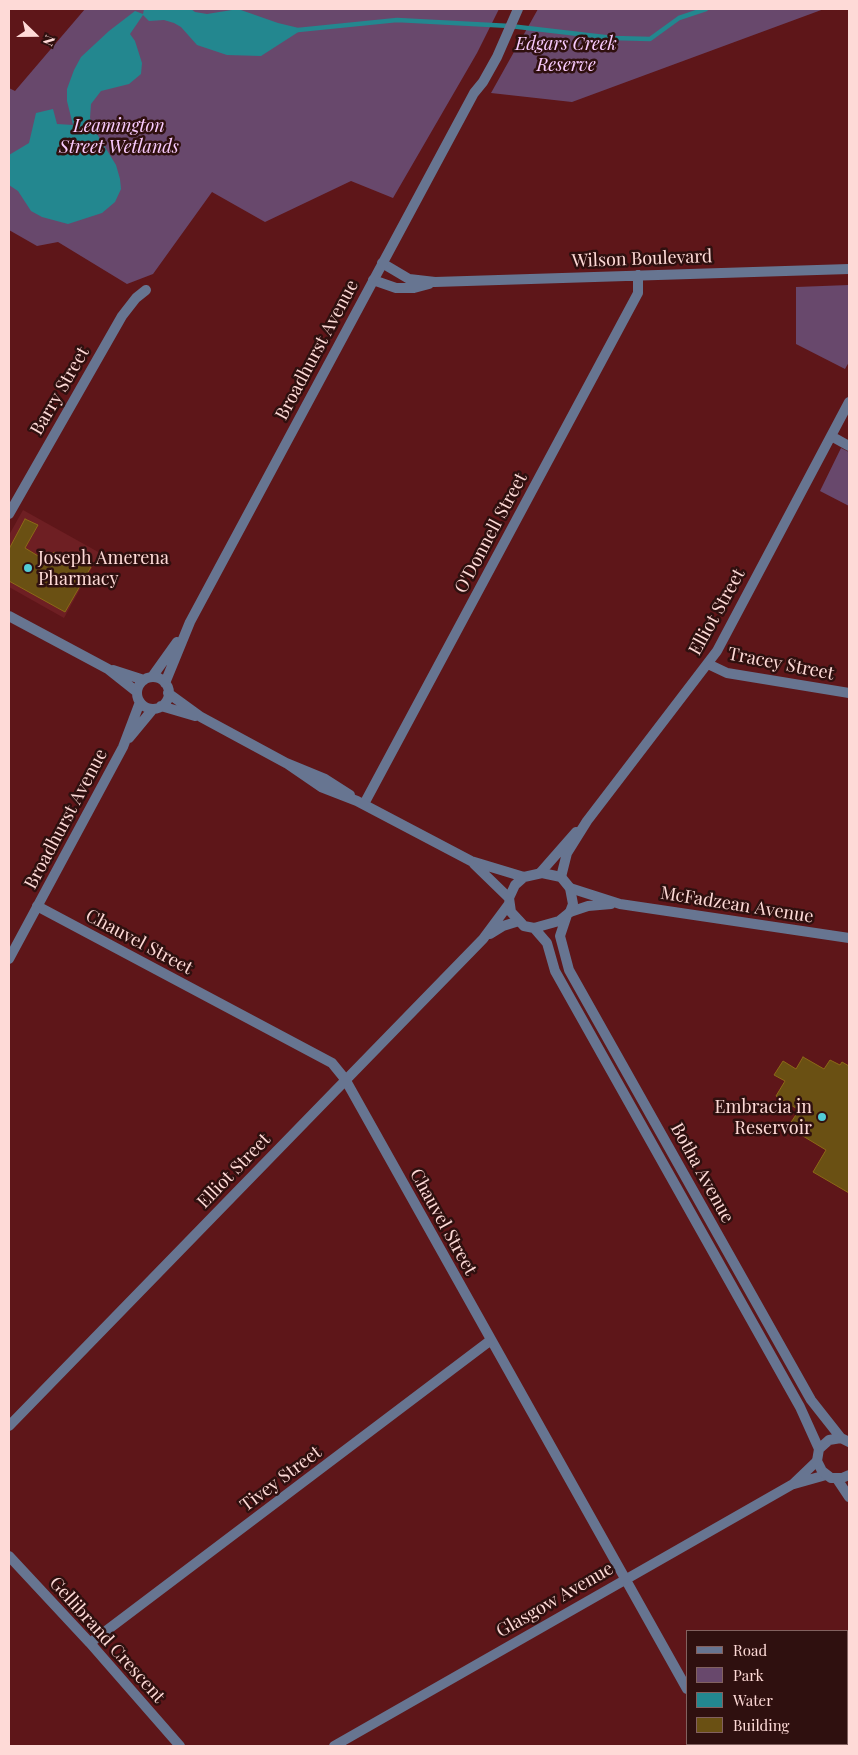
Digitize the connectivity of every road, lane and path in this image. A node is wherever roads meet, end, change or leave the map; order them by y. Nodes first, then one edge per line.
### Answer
1 (518, 9) edge
2 (382, 263) junction
3 (849, 269) edge
4 (638, 275) junction
5 (373, 280) junction
6 (435, 282) junction
7 (146, 290) dead end
8 (849, 402) edge
9 (831, 436) junction
10 (849, 446) edge
11 (9, 514) edge
12 (9, 616) edge
13 (190, 622) junction
14 (708, 664) junction
15 (108, 669) junction
16 (148, 678) junction
17 (167, 688) junction
18 (849, 693) edge
19 (138, 697) junction
20 (157, 707) junction
21 (201, 717) junction
22 (123, 747) junction
23 (360, 802) junction
24 (587, 821) junction
25 (471, 862) junction
26 (540, 873) junction
27 (524, 877) junction
28 (561, 877) junction
29 (570, 888) junction
30 (509, 901) junction
31 (620, 904) junction
32 (37, 906) junction
33 (568, 914) junction
34 (519, 921) junction
35 (534, 928) junction
36 (849, 938) edge
37 (483, 939) junction
38 (9, 959) edge
39 (615, 1052) junction
40 (604, 1057) junction
41 (345, 1079) junction
42 (755, 1301) junction
43 (744, 1307) junction
44 (491, 1340) junction
45 (9, 1426) edge
46 (845, 1440) edge
47 (819, 1449) junction
48 (817, 1461) junction
49 (826, 1475) junction
50 (849, 1475) edge
51 (837, 1479) junction
52 (793, 1484) junction
53 (849, 1497) edge
54 (9, 1556) edge
55 (626, 1578) junction
56 (90, 1643) junction
57 (686, 1687) edge
58 (180, 1746) edge
59 (334, 1746) edge

1 - 2 street, Broadhurst Avenue
2 - 5 street, Broadhurst Avenue
2 - 6 street, Wilson Boulevard
3 - 4 street, Wilson Boulevard
4 - 6 street, Wilson Boulevard
4 - 23 street, O'Donnell Street
5 - 6 street, Wilson Boulevard
5 - 13 street, Broadhurst Avenue
7 - 11 street, Barry Street
8 - 9 street, Elliot Street
9 - 10 street
9 - 14 street, Elliot Street
12 - 15 street
13 - 16 street, Broadhurst Avenue
13 - 17 street, Broadhurst Avenue
14 - 18 street, Tracey Street
14 - 24 street, Elliot Street
15 - 16 street
15 - 19 street
16 - 17 street
16 - 19 street, Broadhurst Avenue
17 - 20 street, Broadhurst Avenue
17 - 21 street
19 - 20 street
19 - 22 street, Broadhurst Avenue
20 - 21 street
20 - 22 street, Broadhurst Avenue
21 - 23 street
22 - 32 street, Broadhurst Avenue
23 - 25 street
24 - 26 street, Elliot Street
24 - 28 street, Elliot Street
25 - 27 street
25 - 30 street
26 - 27 street
26 - 28 street
27 - 30 street
28 - 29 street
29 - 31 street, McFadzean Avenue
29 - 33 street
30 - 34 street
30 - 37 street, Elliot Street
31 - 33 street, McFadzean Avenue
31 - 36 street, McFadzean Avenue
32 - 38 street, Broadhurst Avenue
32 - 41 street, Chauvel Street
33 - 35 street
33 - 39 street, Botha Avenue
34 - 35 street
34 - 37 street, Elliot Street
35 - 40 street, Botha Avenue
37 - 41 street, Elliot Street
39 - 40 street
39 - 42 street, Botha Avenue
40 - 43 street, Botha Avenue
41 - 44 street, Chauvel Street
41 - 45 street, Elliot Street
42 - 43 street
42 - 46 street, Botha Avenue
43 - 47 street, Botha Avenue
44 - 55 street, Chauvel Street
44 - 56 street, Tivey Street
46 - 47 street
47 - 48 street
48 - 49 street
48 - 52 street, Glasgow Avenue
49 - 51 street
49 - 52 street, Glasgow Avenue
50 - 51 street
51 - 53 street
52 - 55 street, Glasgow Avenue
54 - 56 street, Gellibrand Crescent
55 - 57 street, Chauvel Street
55 - 59 street, Glasgow Avenue
56 - 58 street, Gellibrand Crescent

